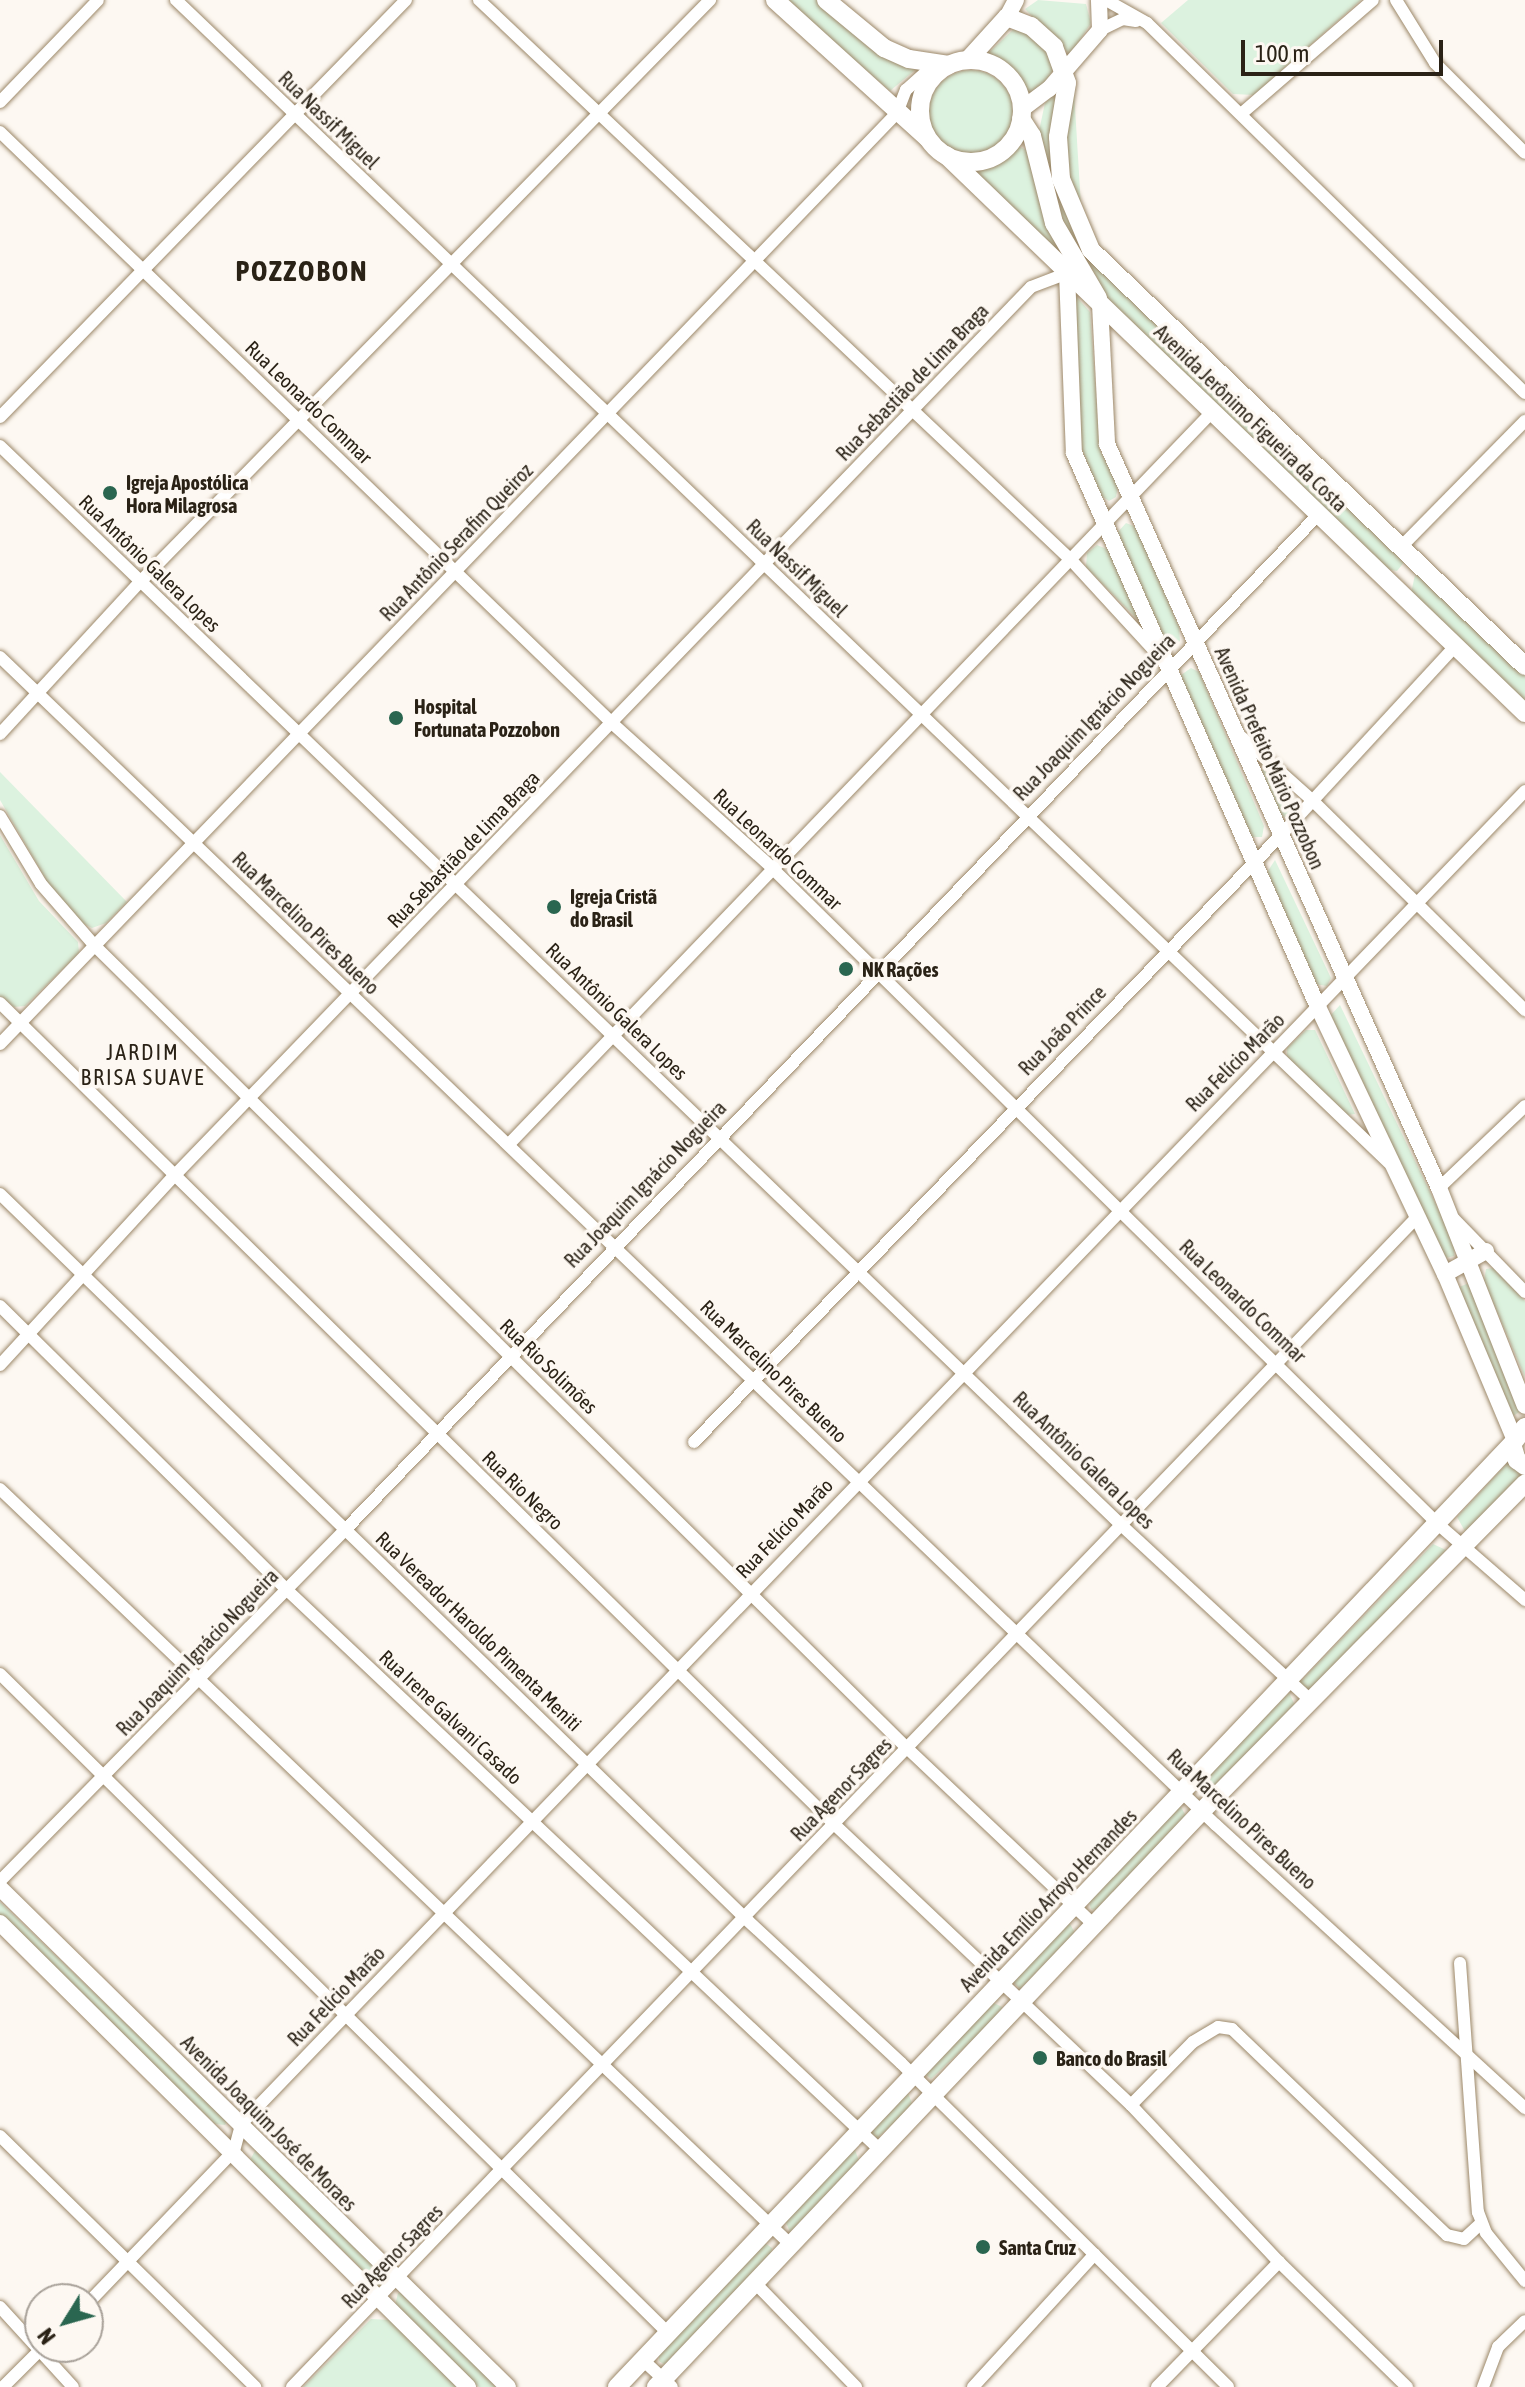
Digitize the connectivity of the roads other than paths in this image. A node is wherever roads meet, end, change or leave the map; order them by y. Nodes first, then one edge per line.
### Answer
1 (98, 0) edge
2 (176, 0) edge
3 (406, 0) edge
4 (479, 0) edge
5 (710, 0) edge
6 (775, 0) edge
7 (826, 0) edge
8 (1016, 0) edge
9 (1099, 0) edge
10 (1106, 0) edge
11 (1373, 0) edge
12 (1396, 0) edge
13 (1007, 17) junction
14 (1147, 23) junction
15 (1100, 30) junction
16 (968, 60) junction
17 (943, 69) junction
18 (1065, 70) junction
19 (0, 102) edge
20 (293, 112) junction
21 (897, 113) junction
22 (1021, 114) junction
23 (1241, 114) junction
24 (600, 115) junction
25 (0, 132) edge
26 (931, 142) junction
27 (1525, 153) edge
28 (946, 155) junction
29 (755, 259) junction
30 (451, 265) junction
31 (142, 271) junction
32 (1067, 273) junction
33 (1100, 304) junction
34 (1525, 393) edge
35 (911, 412) junction
36 (1212, 412) junction
37 (607, 413) junction
38 (0, 417) edge
39 (300, 420) junction
40 (1525, 421) edge
41 (0, 446) edge
42 (1130, 498) junction
43 (1319, 514) junction
44 (1105, 524) junction
45 (1401, 547) junction
46 (1418, 559) junction
47 (1071, 560) junction
48 (763, 563) junction
49 (455, 571) junction
50 (140, 582) junction
51 (1394, 585) junction
52 (1194, 641) junction
53 (1456, 645) junction
54 (0, 657) edge
55 (1525, 666) edge
56 (1169, 668) junction
57 (38, 693) junction
58 (1525, 713) edge
59 (921, 719) junction
60 (613, 724) junction
61 (1232, 730) junction
62 (0, 734) edge
63 (299, 735) junction
64 (1525, 791) edge
65 (1313, 801) junction
66 (0, 816) edge
67 (1026, 817) junction
68 (1280, 836) junction
69 (195, 843) junction
70 (1255, 862) junction
71 (771, 867) junction
72 (456, 885) junction
73 (1418, 904) junction
74 (94, 945) junction
75 (1167, 950) junction
76 (877, 971) junction
77 (1344, 983) junction
78 (350, 993) junction
79 (0, 1003) edge
80 (1318, 1007) junction
81 (1525, 1010) edge
82 (20, 1023) junction
83 (614, 1036) junction
84 (0, 1044) edge
85 (1271, 1050) junction
86 (249, 1100) junction
87 (1016, 1106) junction
88 (1525, 1106) edge
89 (718, 1135) junction
90 (510, 1143) junction
91 (1391, 1165) junction
92 (175, 1175) junction
93 (1439, 1188) junction
94 (0, 1194) edge
95 (1121, 1209) junction
96 (1449, 1214) junction
97 (1417, 1217) junction
98 (614, 1244) junction
99 (1486, 1251) junction
100 (1468, 1262) junction
101 (859, 1272) junction
102 (1445, 1274) junction
103 (82, 1275) junction
104 (1525, 1292) edge
105 (0, 1306) edge
106 (29, 1335) junction
107 (509, 1355) junction
108 (1277, 1362) junction
109 (0, 1365) edge
110 (965, 1373) junction
111 (754, 1379) junction
112 (1525, 1406) edge
113 (435, 1432) junction
114 (1517, 1437) edge
115 (694, 1442) dead end
116 (1525, 1466) edge
117 (857, 1482) junction
118 (1525, 1483) edge
119 (0, 1489) edge
120 (1119, 1523) junction
121 (1440, 1526) junction
122 (344, 1531) junction
123 (1464, 1547) junction
124 (286, 1589) junction
125 (751, 1591) junction
126 (1525, 1600) edge
127 (1018, 1633) junction
128 (679, 1669) junction
129 (0, 1674) edge
130 (199, 1678) junction
131 (1289, 1680) junction
132 (1312, 1702) junction
133 (908, 1749) junction
134 (587, 1763) junction
135 (102, 1778) junction
136 (1182, 1791) junction
137 (1202, 1811) junction
138 (531, 1820) junction
139 (834, 1824) junction
140 (0, 1881) edge
141 (0, 1888) edge
142 (1074, 1906) junction
143 (445, 1912) junction
144 (745, 1918) junction
145 (0, 1923) edge
146 (1094, 1925) junction
147 (1460, 1963) dead end
148 (691, 1975) junction
149 (997, 1983) junction
150 (1021, 2002) junction
151 (346, 2015) junction
152 (1465, 2049) junction
153 (601, 2067) junction
154 (912, 2075) junction
155 (933, 2094) junction
156 (1131, 2105) junction
157 (1525, 2108) edge
158 (241, 2124) junction
159 (858, 2130) junction
160 (0, 2136) edge
161 (880, 2150) junction
162 (234, 2151) junction
163 (501, 2168) junction
164 (1481, 2223) junction
165 (770, 2224) junction
166 (789, 2243) junction
167 (1095, 2254) junction
168 (130, 2262) junction
169 (1279, 2262) junction
170 (399, 2279) junction
171 (1525, 2281) edge
172 (755, 2283) junction
173 (104, 2287) edge
174 (380, 2299) junction
175 (0, 2307) edge
176 (1525, 2321) edge
177 (24, 2330) edge
178 (669, 2334) junction
179 (1191, 2351) junction
180 (644, 2361) junction
181 (27, 2363) edge
182 (54, 2363) edge
183 (664, 2384) edge
184 (3, 2387) edge
185 (73, 2387) edge
186 (255, 2387) edge
187 (292, 2387) edge
188 (468, 2387) edge
189 (508, 2387) edge
190 (617, 2387) edge
191 (856, 2387) edge
192 (973, 2387) edge
193 (1157, 2387) edge
194 (1228, 2387) edge
195 (1407, 2387) edge
196 (1483, 2387) edge

1 - 19 street
2 - 20 street, Rua Nassif Miguel
3 - 20 street
4 - 24 street
5 - 24 street
6 - 21 main road
7 - 17 main road
8 - 13 street
9 - 15 street
10 - 14 street
11 - 23 street
12 - 27 street
13 - 16 main road
13 - 18 main road
14 - 15 street
14 - 23 street
15 - 18 street
16 - 17 main road
16 - 22 main road
17 - 21 street, Rua Antônio Serafim Queiroz
17 - 26 main road
18 - 22 street
18 - 45 main road, Avenida Jerônimo Figueira da Costa
20 - 30 street, Rua Nassif Miguel
20 - 31 street
21 - 26 main road
21 - 29 street, Rua Antônio Serafim Queiroz
22 - 28 main road
22 - 33 main road, Avenida Prefeito Mário Pozzobon
23 - 34 street
24 - 29 street
24 - 30 street
25 - 31 street, Rua Leonardo Commar
26 - 28 main road
28 - 32 main road, Avenida Jerônimo Figueira da Costa
29 - 35 street
29 - 37 street, Rua Antônio Serafim Queiroz
30 - 37 street, Rua Nassif Miguel
30 - 39 street
31 - 38 street
31 - 39 street, Rua Leonardo Commar
32 - 33 main road, Avenida Jerônimo Figueira da Costa
32 - 35 street, Rua Sebastião de Lima Braga
32 - 44 street
33 - 36 main road, Avenida Jerônimo Figueira da Costa
33 - 42 street, Avenida Prefeito Mário Pozzobon
35 - 47 street
35 - 48 street, Rua Sebastião de Lima Braga
36 - 42 street
36 - 43 main road, Avenida Jerônimo Figueira da Costa
37 - 48 street, Rua Nassif Miguel
37 - 49 street, Rua Antônio Serafim Queiroz
39 - 49 street, Rua Leonardo Commar
39 - 50 street
40 - 45 street
41 - 50 street, Rua Antônio Galera Lopes
42 - 44 street
42 - 52 street, Avenida Prefeito Mário Pozzobon
43 - 51 main road, Avenida Jerônimo Figueira da Costa
43 - 52 street, Rua Joaquim Ignácio Nogueira
44 - 47 street
44 - 56 street
45 - 46 main road, Avenida Jerônimo Figueira da Costa
46 - 51 main road
46 - 55 main road, Avenida Jerônimo Figueira da Costa
47 - 56 street
47 - 59 street
48 - 59 street, Rua Nassif Miguel
48 - 60 street, Rua Sebastião de Lima Braga
49 - 60 street, Rua Leonardo Commar
49 - 63 street, Rua Antônio Serafim Queiroz
50 - 57 street
50 - 63 street, Rua Antônio Galera Lopes
51 - 53 main road, Avenida Jerônimo Figueira da Costa
52 - 56 street, Rua Joaquim Ignácio Nogueira
52 - 61 street, Avenida Prefeito Mário Pozzobon
53 - 58 main road, Avenida Jerônimo Figueira da Costa
53 - 65 street, Rua João Prince
54 - 57 street, Rua Marcelino Pires Bueno
56 - 67 street, Rua Joaquim Ignácio Nogueira
56 - 70 street
57 - 62 street
57 - 69 street, Rua Marcelino Pires Bueno
59 - 67 street, Rua Nassif Miguel
59 - 71 street
60 - 71 street, Rua Leonardo Commar
60 - 72 street, Rua Sebastião de Lima Braga
61 - 65 street
61 - 68 street, Avenida Prefeito Mário Pozzobon
63 - 69 street, Rua Antônio Serafim Queiroz
63 - 72 street, Rua Antônio Galera Lopes
64 - 73 street, Rua Felício Marão
65 - 68 street, Rua João Prince
65 - 73 street
66 - 74 street, Rua Rio Solimões
67 - 75 street, Rua Nassif Miguel
67 - 76 street, Rua Joaquim Ignácio Nogueira
68 - 70 street, Rua João Prince
68 - 77 street, Avenida Prefeito Mário Pozzobon
69 - 74 street, Rua Antônio Serafim Queiroz
69 - 78 street, Rua Marcelino Pires Bueno
70 - 75 street, Rua João Prince
70 - 80 street
71 - 76 street, Rua Leonardo Commar
71 - 83 street
72 - 78 street, Rua Sebastião de Lima Braga
72 - 83 street, Rua Antônio Galera Lopes
73 - 77 street, Rua Felício Marão
73 - 81 street
74 - 82 street, Rua Antônio Serafim Queiroz
74 - 86 street, Rua Rio Solimões
75 - 85 street, Rua Nassif Miguel
75 - 87 street, Rua João Prince
76 - 87 street, Rua Leonardo Commar
76 - 89 street, Rua Joaquim Ignácio Nogueira
77 - 80 street, Rua Felício Marão
77 - 93 street, Avenida Prefeito Mário Pozzobon
78 - 86 street, Rua Sebastião de Lima Braga
78 - 90 street, Rua Marcelino Pires Bueno
79 - 82 street, Rua Rio Negro
80 - 85 street, Rua Felício Marão
80 - 91 street
82 - 84 street, Rua Antônio Serafim Queiroz
82 - 92 street, Rua Rio Negro
83 - 89 street, Rua Antônio Galera Lopes
83 - 90 street
85 - 91 street, Rua Nassif Miguel
85 - 95 street, Rua Felício Marão
86 - 92 street, Rua Sebastião de Lima Braga
86 - 107 street, Rua Rio Solimões
87 - 95 street, Rua Leonardo Commar
87 - 101 street, Rua João Prince
88 - 93 street
89 - 98 street, Rua Joaquim Ignácio Nogueira
89 - 101 street, Rua Antônio Galera Lopes
90 - 98 street, Rua Marcelino Pires Bueno
91 - 97 street
92 - 103 street, Rua Sebastião de Lima Braga
92 - 113 street, Rua Rio Negro
93 - 96 street, Avenida Prefeito Mário Pozzobon
94 - 103 street, Rua Vereador Haroldo Pimenta Meniti
95 - 108 street, Rua Leonardo Commar
95 - 110 street, Rua Felício Marão
96 - 99 street
96 - 100 street, Avenida Prefeito Mário Pozzobon
97 - 102 street
97 - 108 street, Rua Agenor Sagres
98 - 107 street, Rua Joaquim Ignácio Nogueira
98 - 111 street, Rua Marcelino Pires Bueno
99 - 100 street
99 - 104 street
100 - 102 street
100 - 112 street, Avenida Prefeito Mário Pozzobon
101 - 110 street, Rua Antônio Galera Lopes
101 - 111 street, Rua João Prince
102 - 114 street
103 - 106 street, Rua Sebastião de Lima Braga
103 - 122 street, Rua Vereador Haroldo Pimenta Meniti
105 - 106 street, Rua Irene Galvani Casado
106 - 109 street, Rua Sebastião de Lima Braga
106 - 124 street, Rua Irene Galvani Casado
107 - 113 street, Rua Joaquim Ignácio Nogueira
107 - 125 street, Rua Rio Solimões
108 - 120 street, Rua Agenor Sagres
108 - 121 street, Rua Leonardo Commar
110 - 117 street, Rua Felício Marão
110 - 120 street, Rua Antônio Galera Lopes
111 - 115 street, Rua João Prince
111 - 117 street, Rua Marcelino Pires Bueno
113 - 122 street, Rua Joaquim Ignácio Nogueira
113 - 128 street, Rua Rio Negro
114 - 116 main road
114 - 121 main road, Avenida Emílio Arroyo Hernandes
117 - 125 street, Rua Felício Marão
117 - 127 street, Rua Marcelino Pires Bueno
118 - 123 main road
119 - 130 street
120 - 127 street, Rua Agenor Sagres
120 - 131 street, Rua Antônio Galera Lopes
121 - 123 street, Rua Leonardo Commar
121 - 131 main road, Avenida Emílio Arroyo Hernandes
122 - 124 street, Rua Joaquim Ignácio Nogueira
122 - 134 street, Rua Vereador Haroldo Pimenta Meniti
123 - 126 street, Rua Leonardo Commar
123 - 132 main road
124 - 130 street, Rua Joaquim Ignácio Nogueira
124 - 138 street, Rua Irene Galvani Casado
125 - 128 street, Rua Felício Marão
125 - 133 street, Rua Rio Solimões
127 - 133 street, Rua Agenor Sagres
127 - 136 street, Rua Marcelino Pires Bueno
128 - 134 street, Rua Felício Marão
128 - 139 street, Rua Rio Negro
129 - 135 street
130 - 135 street, Rua Joaquim Ignácio Nogueira
130 - 143 street
131 - 132 street, Rua Antônio Galera Lopes
131 - 136 main road, Avenida Emílio Arroyo Hernandes
132 - 137 main road
133 - 139 street, Rua Agenor Sagres
133 - 142 street, Rua Rio Solimões
134 - 138 street, Rua Felício Marão
134 - 144 street, Rua Vereador Haroldo Pimenta Meniti
135 - 140 street, Rua Joaquim Ignácio Nogueira
135 - 151 street
136 - 137 street, Rua Marcelino Pires Bueno
136 - 142 main road, Avenida Emílio Arroyo Hernandes
137 - 146 main road
137 - 152 street, Rua Marcelino Pires Bueno
138 - 143 street, Rua Felício Marão
138 - 148 street, Rua Irene Galvani Casado
139 - 144 street, Rua Agenor Sagres
139 - 149 street, Rua Rio Negro
141 - 158 street, Avenida Joaquim José de Moraes
142 - 146 street, Rua Rio Solimões
142 - 149 main road, Avenida Emílio Arroyo Hernandes
143 - 151 street, Rua Felício Marão
143 - 153 street
144 - 148 street, Rua Agenor Sagres
144 - 154 street, Rua Vereador Haroldo Pimenta Meniti
145 - 162 street
146 - 150 main road
147 - 152 street
148 - 153 street, Rua Agenor Sagres
148 - 159 street, Rua Irene Galvani Casado
149 - 150 street, Rua Rio Negro
149 - 154 main road, Avenida Emílio Arroyo Hernandes
150 - 155 main road
150 - 156 street, Rua Rio Negro
151 - 158 street, Rua Felício Marão
151 - 163 street
152 - 157 street, Rua Marcelino Pires Bueno
152 - 164 street
153 - 163 street, Rua Agenor Sagres
153 - 165 street
154 - 155 street, Rua Vereador Haroldo Pimenta Meniti
154 - 159 main road, Avenida Emílio Arroyo Hernandes
155 - 161 main road
155 - 167 street, Rua Vereador Haroldo Pimenta Meniti
156 - 164 street
156 - 169 street, Rua Rio Negro
158 - 162 street, Rua Felício Marão
158 - 170 street, Avenida Joaquim José de Moraes
159 - 161 street, Rua Irene Galvani Casado
159 - 165 main road, Avenida Emílio Arroyo Hernandes
160 - 168 street
161 - 166 main road
162 - 168 street, Rua Felício Marão
162 - 174 street
163 - 170 street, Rua Agenor Sagres
163 - 178 street
164 - 171 street
165 - 166 street
165 - 178 main road, Avenida Emílio Arroyo Hernandes
166 - 172 main road
167 - 179 street, Rua Vereador Haroldo Pimenta Meniti
167 - 192 street
168 - 173 street, Rua Felício Marão
168 - 186 street
169 - 179 street
169 - 195 street, Rua Rio Negro
170 - 174 street, Rua Agenor Sagres
170 - 189 street, Avenida Joaquim José de Moraes
172 - 183 main road
172 - 191 street
174 - 187 street, Rua Agenor Sagres
174 - 188 street
175 - 177 street
176 - 196 street
178 - 180 main road, Avenida Emílio Arroyo Hernandes
179 - 193 street
179 - 194 street, Rua Vereador Haroldo Pimenta Meniti
180 - 183 street
180 - 190 main road, Avenida Emílio Arroyo Hernandes
181 - 184 street
182 - 185 street

